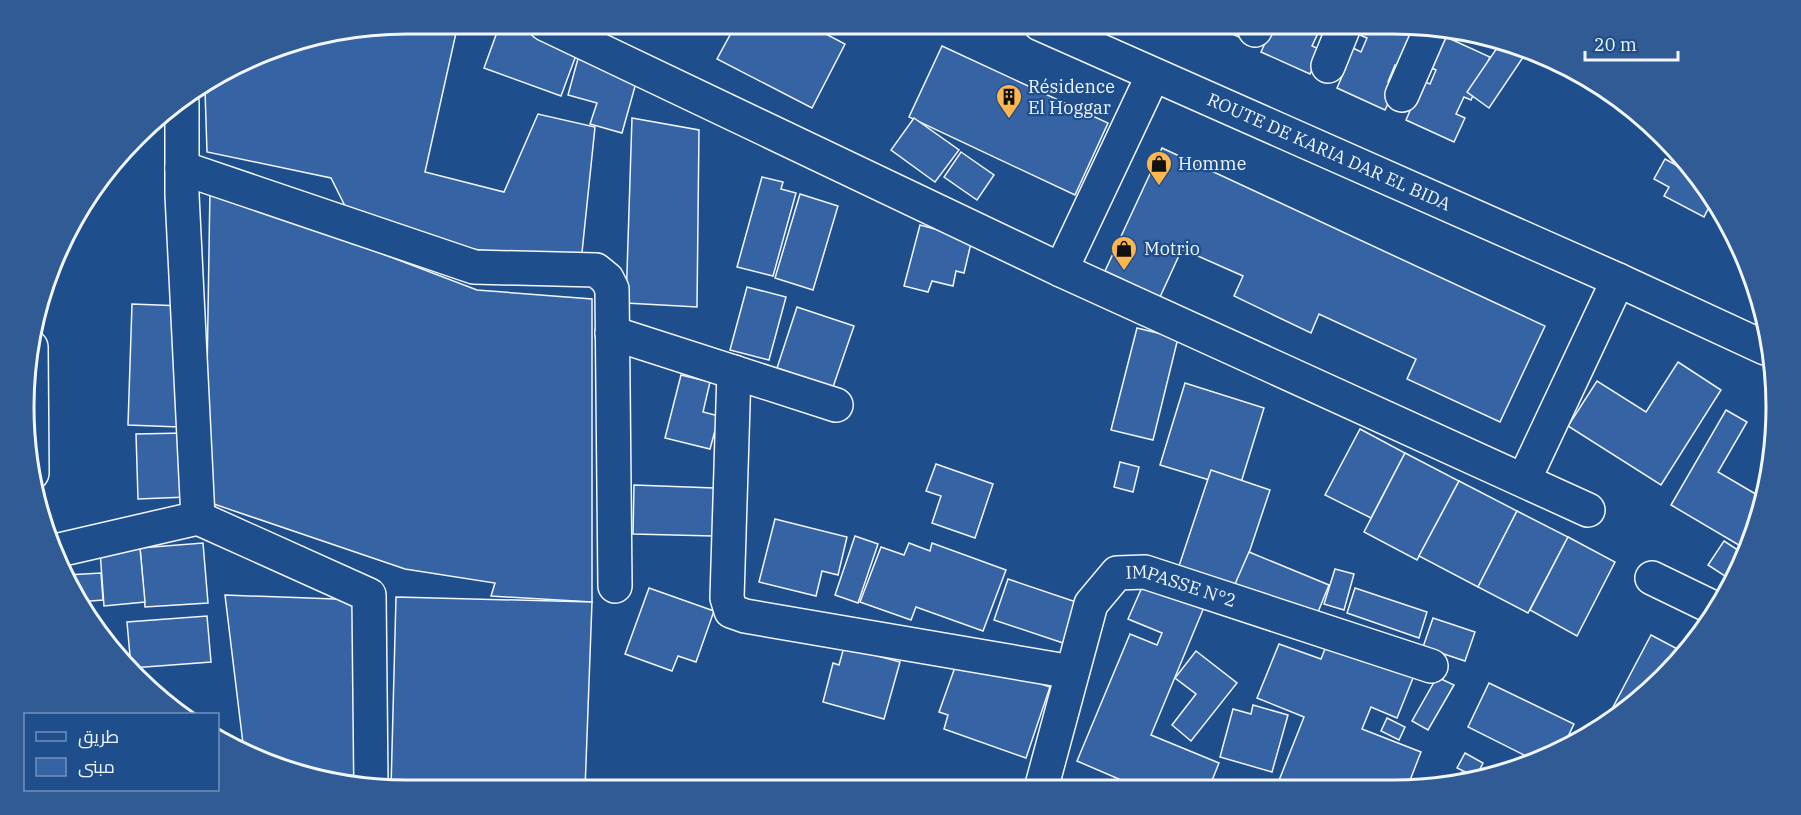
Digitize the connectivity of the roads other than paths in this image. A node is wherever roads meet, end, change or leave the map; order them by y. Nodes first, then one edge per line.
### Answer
1 (565, 34) edge
2 (1071, 34) edge
3 (1341, 34) edge
4 (1428, 36) edge
5 (1328, 66) dead end
6 (1153, 75) junction
7 (1402, 95) dead end
8 (182, 110) edge
9 (182, 168) junction
10 (1061, 270) junction
11 (1618, 280) junction
12 (612, 333) junction
13 (1761, 346) edge
14 (734, 372) junction
15 (836, 405) dead end
16 (1524, 480) junction
17 (1588, 510) dead end
18 (198, 518) junction
19 (63, 549) edge
20 (1652, 578) dead end
21 (615, 586) dead end
22 (1710, 606) edge
23 (1431, 666) dead end
24 (1072, 672) junction
25 (371, 778) edge
26 (1043, 780) edge

1 - 10 street
2 - 6 street, ROUTE DE KARIA DAR EL BIDA
3 - 5 street
4 - 7 street
6 - 10 street
6 - 11 street, ROUTE DE KARIA DAR EL BIDA
8 - 9 street
9 - 12 street
9 - 18 street
10 - 16 street
11 - 13 street, ROUTE DE KARIA DAR EL BIDA
11 - 16 street
12 - 14 street
12 - 21 street
14 - 15 street
14 - 24 street
16 - 17 street
18 - 19 street
18 - 25 street
20 - 22 street
23 - 24 street, IMPASSE N°2
24 - 26 street, IMPASSE N°2

